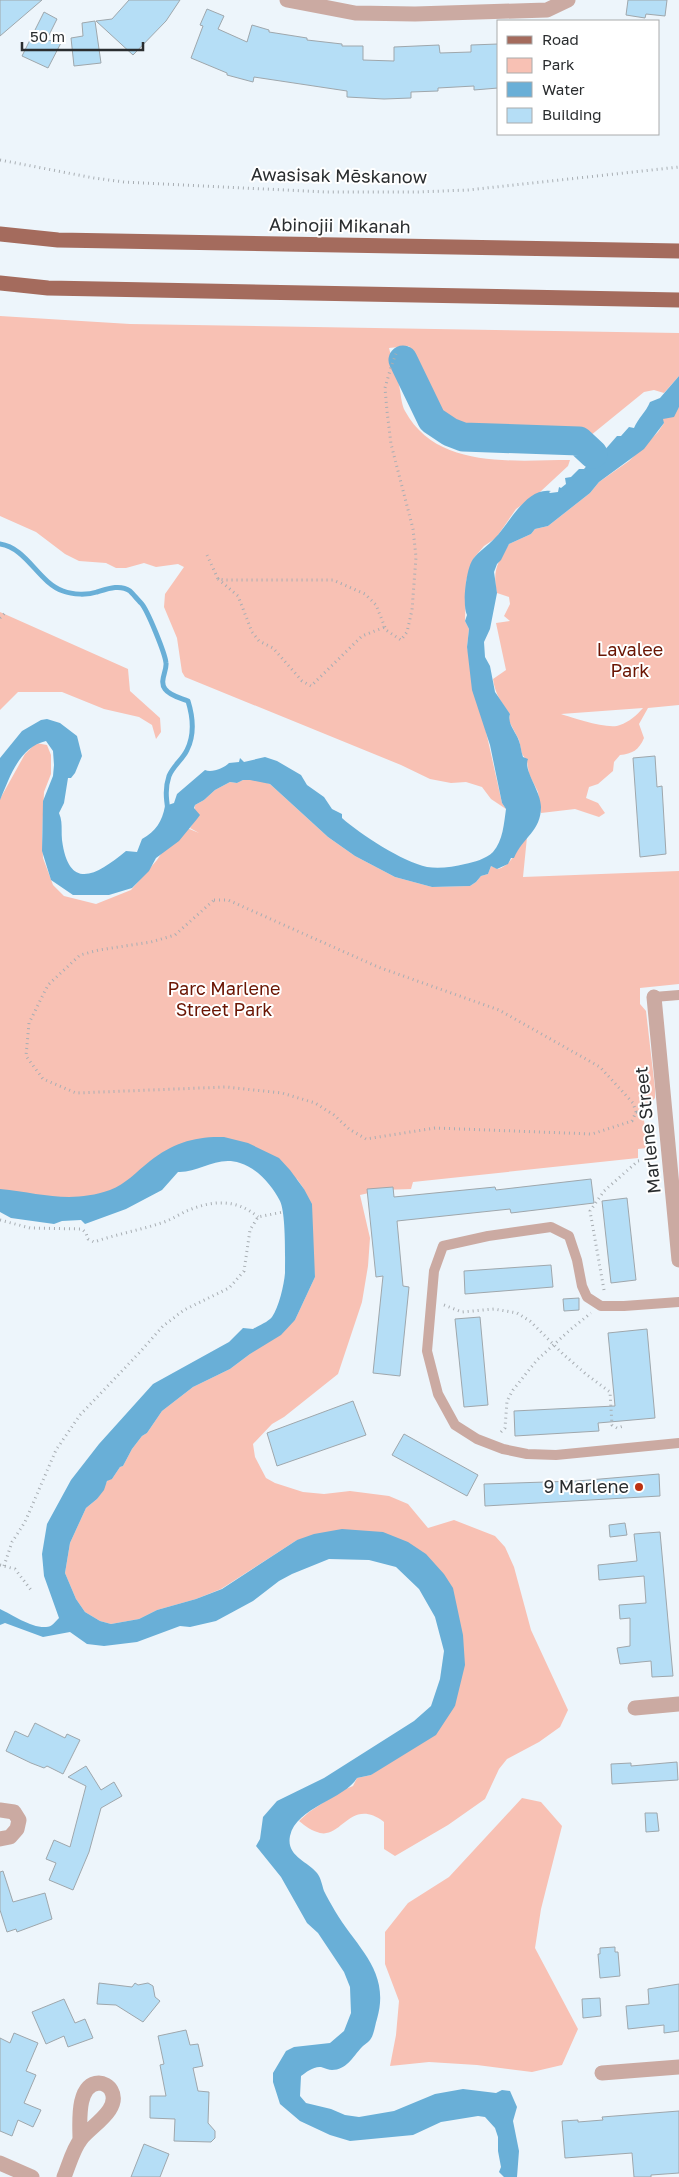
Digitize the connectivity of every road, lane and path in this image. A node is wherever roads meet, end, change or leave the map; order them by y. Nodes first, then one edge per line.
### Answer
1 (287, 0) edge
2 (568, 0) edge
3 (0, 160) edge
4 (679, 167) edge
5 (0, 234) edge
6 (679, 251) edge
7 (0, 283) edge
8 (679, 300) edge
9 (397, 351) dead end
10 (207, 555) dead end
11 (218, 579) junction
12 (6, 612) dead end
13 (0, 618) edge
14 (385, 626) junction
15 (679, 995) edge
16 (654, 997) joint
17 (633, 1104) joint
18 (672, 1113) edge
19 (668, 1146) junction
20 (283, 1212) dead end
21 (258, 1217) junction
22 (0, 1220) edge
23 (679, 1260) edge
24 (604, 1290) dead end
25 (431, 1301) junction
26 (679, 1302) edge
27 (597, 1303) junction
28 (554, 1344) junction
29 (624, 1426) dead end
30 (500, 1432) dead end
31 (679, 1443) edge
32 (2, 1565) edge
33 (31, 1590) dead end
34 (679, 1704) edge
35 (634, 1708) dead end
36 (0, 1810) edge
37 (0, 1839) edge
38 (679, 2067) edge
39 (602, 2073) dead end
40 (80, 2139) dead end
41 (0, 2163) edge
42 (32, 2177) edge
43 (64, 2177) edge

1 - 2 street
3 - 4 path, Awasisak Mēskanow
5 - 6 main road, Abinojii Mikanah
7 - 8 main road
9 - 14 path
10 - 11 path
11 - 14 path
11 - 14 path
12 - 13 path
15 - 16 lane
16 - 18 street, Marlene Street
17 - 17 path
18 - 19 street, Marlene Street
19 - 23 street, Marlene Street
19 - 24 path
20 - 21 path
21 - 22 path
21 - 32 path
25 - 27 lane
25 - 28 path
25 - 31 lane
26 - 27 lane
27 - 28 path
28 - 29 path
28 - 30 path
32 - 33 path
34 - 35 street
36 - 37 street
38 - 39 street
40 - 43 street
41 - 42 street

